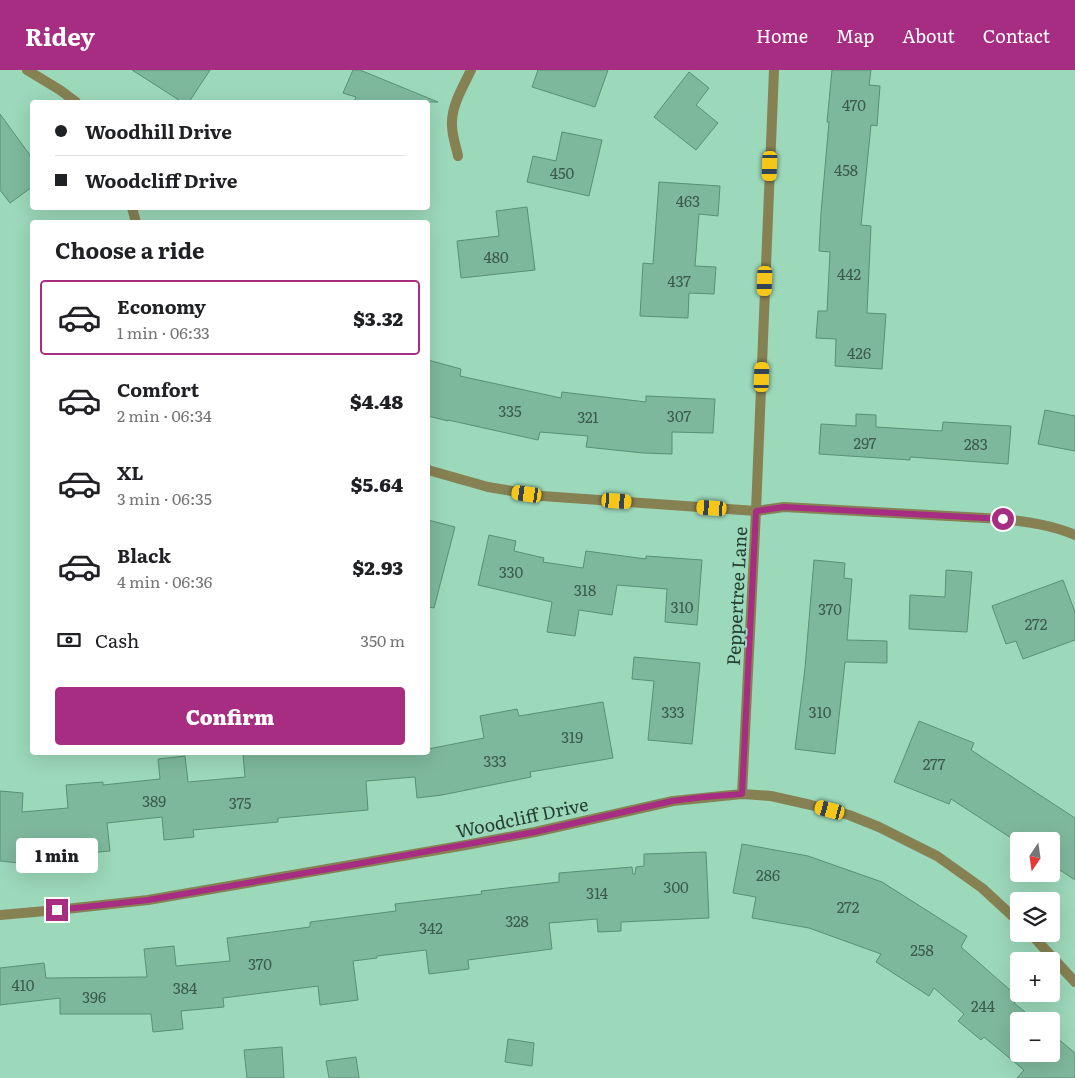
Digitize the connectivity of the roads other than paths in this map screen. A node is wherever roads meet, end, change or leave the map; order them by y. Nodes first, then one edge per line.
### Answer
1 (27, 70) edge
2 (471, 70) edge
3 (774, 70) edge
4 (73, 100) edge
5 (458, 156) dead end
6 (430, 471) edge
7 (756, 511) junction
8 (1075, 535) edge
9 (742, 794) junction
10 (1010, 914) edge
11 (0, 915) edge
12 (1038, 942) edge
13 (1075, 982) edge

1 - 4 street
2 - 5 street
3 - 7 street, Peppertree Lane
6 - 7 street
7 - 8 street
7 - 9 street, Peppertree Lane
9 - 10 street, Woodcliff Drive
9 - 11 street, Woodcliff Drive
12 - 13 street

